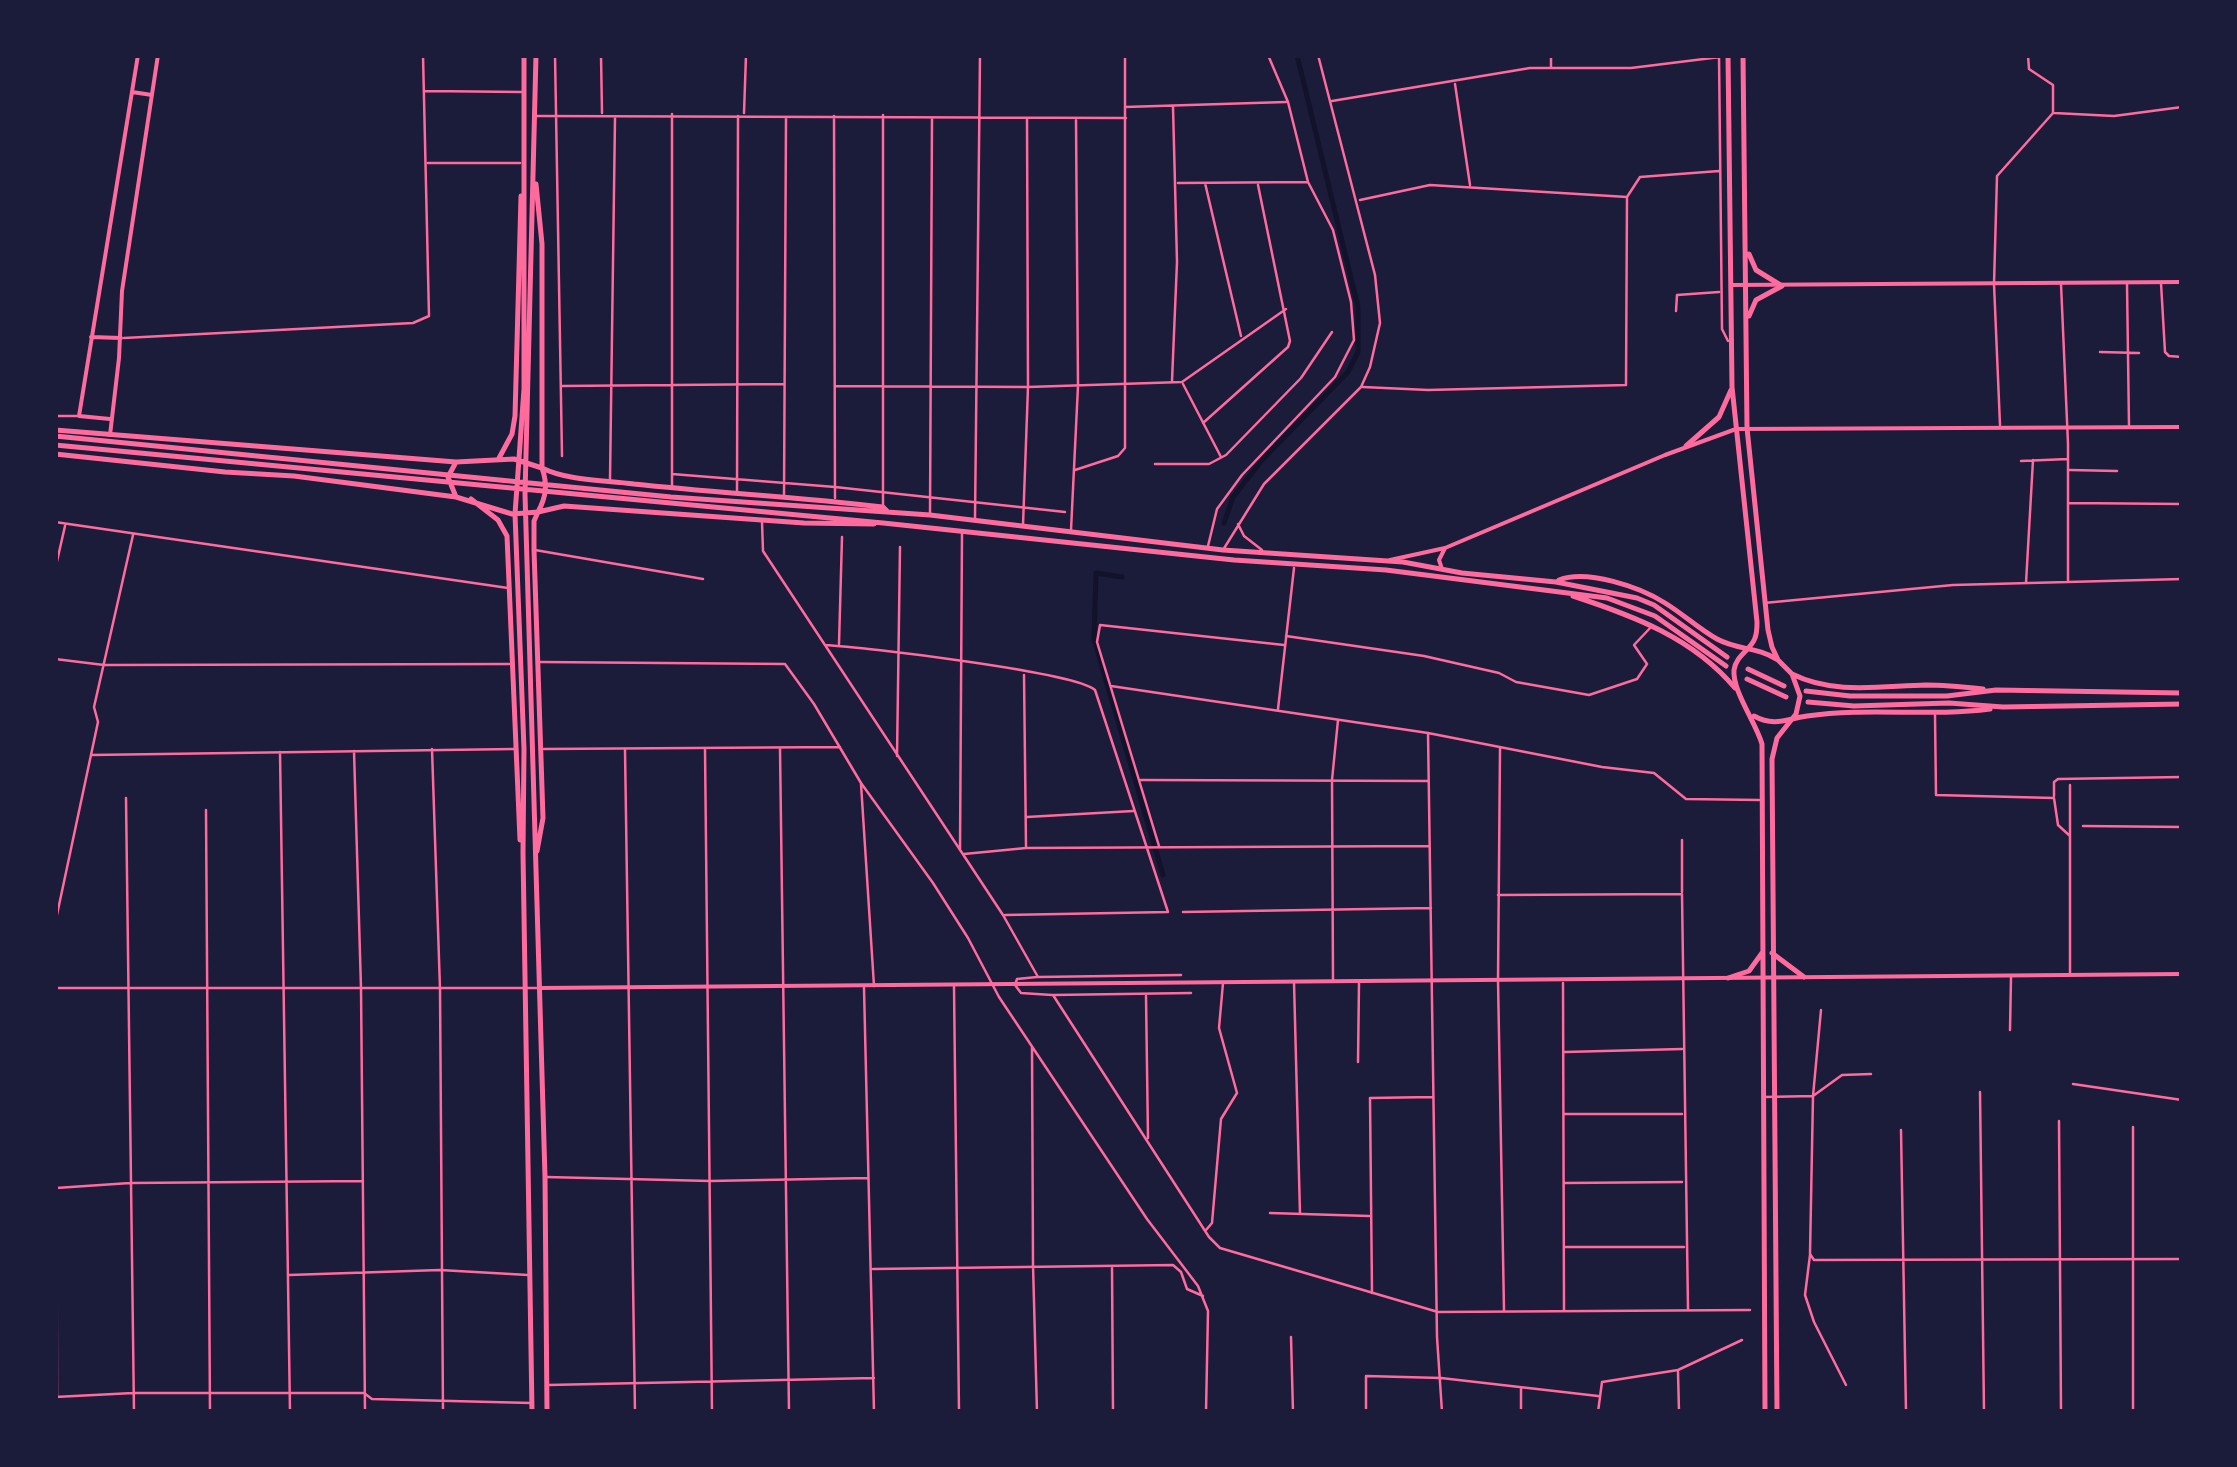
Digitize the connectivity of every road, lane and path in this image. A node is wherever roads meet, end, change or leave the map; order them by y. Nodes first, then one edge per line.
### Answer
1 (138, 55) edge
2 (158, 55) edge
3 (423, 55) edge
4 (524, 55) edge
5 (536, 55) edge
6 (555, 55) edge
7 (602, 55) edge
8 (746, 55) edge
9 (980, 55) edge
10 (1126, 55) edge
11 (1268, 55) edge
12 (1318, 55) edge
13 (1551, 55) edge
14 (1728, 55) edge
15 (1743, 55) edge
16 (2028, 55) edge
17 (1720, 56) edge
18 (1551, 67) junction
19 (1455, 82) junction
20 (424, 91) junction
21 (132, 92) junction
22 (524, 92) junction
23 (152, 95) junction
24 (1288, 102) junction
25 (1330, 102) junction
26 (1126, 107) junction
27 (1173, 107) junction
28 (2182, 107) edge
29 (2053, 113) junction
30 (602, 114) junction
31 (672, 114) junction
32 (741, 114) junction
33 (786, 114) junction
34 (834, 115) junction
35 (536, 116) junction
36 (556, 116) junction
37 (615, 116) junction
38 (883, 116) junction
39 (932, 116) junction
40 (980, 116) junction
41 (1027, 117) junction
42 (1076, 118) junction
43 (1126, 118) junction
44 (1718, 154) junction
45 (1728, 154) junction
46 (427, 163) junction
47 (524, 164) junction
48 (1718, 171) junction
49 (535, 176) junction
50 (524, 178) junction
51 (1308, 182) junction
52 (1176, 183) junction
53 (1205, 184) junction
54 (1258, 185) junction
55 (1470, 186) junction
56 (1627, 197) junction
57 (1357, 200) junction
58 (1745, 236) junction
59 (2126, 282) junction
60 (2161, 282) junction
61 (2182, 282) edge
62 (1994, 284) junction
63 (2061, 284) junction
64 (1731, 285) junction
65 (1747, 285) junction
66 (1720, 286) junction
67 (1782, 286) junction
68 (1721, 292) junction
69 (1286, 309) junction
70 (1676, 310) dead end
71 (1746, 328) junction
72 (1332, 332) dead end
73 (91, 337) junction
74 (121, 338) junction
75 (1241, 338) junction
76 (1732, 345) junction
77 (2100, 352) dead end
78 (2129, 352) junction
79 (2139, 353) dead end
80 (2182, 357) edge
81 (1172, 382) junction
82 (1182, 382) junction
83 (613, 384) junction
84 (673, 384) junction
85 (736, 384) junction
86 (786, 384) junction
87 (1128, 385) junction
88 (561, 386) junction
89 (835, 386) junction
90 (882, 386) junction
91 (1078, 386) junction
92 (930, 387) junction
93 (977, 387) junction
94 (1028, 387) junction
95 (1362, 387) junction
96 (1732, 387) junction
97 (55, 416) edge
98 (79, 416) junction
99 (110, 419) junction
100 (1203, 423) junction
101 (2000, 427) junction
102 (2129, 427) junction
103 (1747, 428) junction
104 (2066, 428) junction
105 (2182, 428) edge
106 (1736, 429) junction
107 (55, 433) edge
108 (110, 435) junction
109 (55, 445) edge
110 (1686, 446) junction
111 (55, 454) edge
112 (562, 456) dead end
113 (1222, 458) junction
114 (2068, 458) junction
115 (498, 460) junction
116 (2021, 460) dead end
117 (2033, 460) junction
118 (456, 462) junction
119 (1156, 464) dead end
120 (542, 468) junction
121 (1075, 470) junction
122 (2069, 470) junction
123 (2117, 471) dead end
124 (672, 474) junction
125 (447, 479) junction
126 (737, 479) junction
127 (610, 481) junction
128 (784, 483) junction
129 (835, 487) junction
130 (672, 488) junction
131 (552, 490) junction
132 (737, 494) junction
133 (883, 494) junction
134 (456, 496) junction
135 (784, 496) junction
136 (931, 497) junction
137 (470, 500) junction
138 (835, 501) junction
139 (975, 503) junction
140 (2070, 503) junction
141 (2182, 504) edge
142 (882, 508) junction
143 (1025, 508) junction
144 (538, 512) junction
145 (1065, 512) dead end
146 (889, 513) junction
147 (930, 516) junction
148 (762, 520) junction
149 (975, 520) junction
150 (55, 522) edge
151 (1237, 522) junction
152 (883, 523) junction
153 (66, 524) junction
154 (1023, 525) junction
155 (1072, 530) junction
156 (962, 531) junction
157 (133, 534) junction
158 (842, 537) dead end
159 (900, 547) dead end
160 (1208, 547) junction
161 (1446, 548) junction
162 (534, 550) junction
163 (1223, 550) junction
164 (1267, 553) junction
165 (1386, 561) junction
166 (1294, 563) junction
167 (1442, 569) junction
168 (55, 570) edge
169 (703, 579) dead end
170 (2182, 579) edge
171 (1556, 582) junction
172 (2068, 582) junction
173 (2026, 583) junction
174 (508, 588) junction
175 (1561, 592) junction
176 (1764, 603) junction
177 (1652, 625) junction
178 (1286, 636) junction
179 (823, 644) junction
180 (1284, 645) junction
181 (839, 646) junction
182 (1744, 650) junction
183 (898, 653) junction
184 (1727, 657) dead end
185 (55, 659) edge
186 (1778, 660) junction
187 (539, 662) junction
188 (962, 662) junction
189 (510, 664) junction
190 (104, 666) junction
191 (1726, 666) dead end
192 (1748, 669) dead end
193 (1024, 672) junction
194 (1792, 674) junction
195 (1746, 680) dead end
196 (1111, 686) junction
197 (1784, 686) dead end
198 (1996, 690) junction
199 (1806, 691) dead end
200 (1738, 692) junction
201 (2182, 692) edge
202 (1786, 697) dead end
203 (1808, 702) dead end
204 (2182, 704) edge
205 (2003, 708) junction
206 (1278, 710) junction
207 (1934, 713) junction
208 (1752, 715) junction
209 (1338, 720) junction
210 (1789, 720) junction
211 (1428, 734) junction
212 (840, 747) junction
213 (1500, 748) junction
214 (432, 749) junction
215 (542, 749) junction
216 (705, 749) junction
217 (780, 749) junction
218 (514, 750) junction
219 (626, 750) junction
220 (354, 751) junction
221 (280, 752) junction
222 (90, 755) junction
223 (897, 758) junction
224 (2182, 777) edge
225 (1141, 780) junction
226 (1332, 780) junction
227 (1429, 781) junction
228 (861, 783) junction
229 (2070, 785) dead end
230 (126, 798) dead end
231 (2054, 798) junction
232 (1760, 800) junction
233 (206, 810) dead end
234 (1133, 811) junction
235 (1025, 816) junction
236 (2083, 826) dead end
237 (2182, 827) edge
238 (2068, 835) junction
239 (1682, 840) dead end
240 (1333, 846) junction
241 (1429, 846) junction
242 (1160, 847) junction
243 (1026, 848) junction
244 (1147, 848) junction
245 (522, 853) junction
246 (961, 853) junction
247 (536, 854) junction
248 (1498, 894) junction
249 (1682, 894) junction
250 (1431, 908) junction
251 (1334, 909) junction
252 (1183, 912) dead end
253 (1003, 915) junction
254 (55, 924) edge
255 (1763, 951) junction
256 (1772, 953) junction
257 (2182, 974) edge
258 (1180, 975) dead end
259 (2070, 975) junction
260 (2010, 976) junction
261 (1038, 977) junction
262 (1804, 977) junction
263 (1684, 978) junction
264 (1728, 978) junction
265 (1762, 978) junction
266 (1772, 978) junction
267 (1498, 980) junction
268 (1564, 980) junction
269 (1432, 981) junction
270 (1294, 982) junction
271 (1332, 982) junction
272 (1359, 982) junction
273 (1223, 983) junction
274 (994, 985) junction
275 (1015, 985) junction
276 (864, 986) junction
277 (874, 986) junction
278 (954, 986) junction
279 (784, 987) junction
280 (55, 988) edge
281 (127, 988) junction
282 (206, 988) junction
283 (282, 988) junction
284 (362, 988) junction
285 (526, 988) junction
286 (540, 988) junction
287 (709, 988) junction
288 (440, 989) junction
289 (628, 989) junction
290 (1191, 992) dead end
291 (1146, 994) junction
292 (1053, 995) junction
293 (1821, 1010) dead end
294 (2010, 1030) dead end
295 (1032, 1046) junction
296 (1684, 1049) junction
297 (1564, 1052) junction
298 (1358, 1062) dead end
299 (1871, 1074) dead end
300 (2073, 1084) dead end
301 (1980, 1092) dead end
302 (1434, 1096) junction
303 (1775, 1096) junction
304 (1813, 1096) junction
305 (1763, 1097) junction
306 (2182, 1100) edge
307 (1564, 1114) junction
308 (1684, 1114) junction
309 (2059, 1121) dead end
310 (2133, 1127) dead end
311 (1901, 1130) dead end
312 (1148, 1139) junction
313 (545, 1177) junction
314 (869, 1178) junction
315 (632, 1179) junction
316 (787, 1179) junction
317 (363, 1181) junction
318 (710, 1181) junction
319 (130, 1182) junction
320 (208, 1182) junction
321 (286, 1182) junction
322 (1684, 1182) junction
323 (1564, 1183) junction
324 (56, 1188) edge
325 (1764, 1212) junction
326 (1776, 1212) junction
327 (1270, 1213) dead end
328 (1300, 1214) junction
329 (1371, 1216) junction
330 (1205, 1230) junction
331 (1564, 1247) junction
332 (1686, 1247) junction
333 (1810, 1254) junction
334 (2133, 1258) junction
335 (1982, 1259) junction
336 (2060, 1259) junction
337 (2182, 1259) edge
338 (1902, 1260) junction
339 (1033, 1265) junction
340 (1112, 1265) junction
341 (958, 1267) junction
342 (872, 1269) junction
343 (440, 1270) junction
344 (364, 1273) junction
345 (288, 1274) junction
346 (528, 1275) junction
347 (1372, 1294) junction
348 (1204, 1296) junction
349 (1688, 1310) junction
350 (1750, 1310) dead end
351 (1564, 1311) junction
352 (1438, 1312) junction
353 (1504, 1312) junction
354 (1292, 1337) dead end
355 (1742, 1340) dead end
356 (1678, 1370) junction
357 (874, 1378) junction
358 (1441, 1378) junction
359 (789, 1382) junction
360 (634, 1383) junction
361 (712, 1384) junction
362 (1846, 1385) dead end
363 (546, 1386) junction
364 (1520, 1386) junction
365 (210, 1392) junction
366 (290, 1392) junction
367 (133, 1393) junction
368 (364, 1393) junction
369 (1598, 1396) junction
370 (56, 1397) edge
371 (443, 1402) junction
372 (532, 1403) junction
373 (134, 1412) edge
374 (210, 1412) edge
375 (290, 1412) edge
376 (365, 1412) edge
377 (443, 1412) edge
378 (532, 1412) edge
379 (547, 1412) edge
380 (635, 1412) edge
381 (712, 1412) edge
382 (789, 1412) edge
383 (874, 1412) edge
384 (959, 1412) edge
385 (1037, 1412) edge
386 (1113, 1412) edge
387 (1206, 1412) edge
388 (1292, 1412) edge
389 (1366, 1412) edge
390 (1442, 1412) edge
391 (1521, 1412) edge
392 (1598, 1412) edge
393 (1678, 1412) edge
394 (1765, 1412) edge
395 (1776, 1412) edge
396 (1906, 1412) edge
397 (1984, 1412) edge
398 (2060, 1412) edge
399 (2132, 1412) edge

1 - 21 main road
2 - 23 main road
3 - 20 street
4 - 22 main road
5 - 35 main road
6 - 36 street
7 - 30 street
8 - 32 street
9 - 40 street
10 - 26 street
11 - 24 street
12 - 25 street
13 - 18 street
14 - 45 main road
15 - 58 main road
16 - 29 street
17 - 18 street
17 - 44 street
18 - 19 street
19 - 25 street
19 - 55 street
20 - 22 street
20 - 46 street
21 - 23 main road
21 - 73 main road
22 - 47 main road
23 - 74 main road
24 - 27 street
24 - 51 street
25 - 57 street
26 - 27 street
26 - 43 street
27 - 52 street
28 - 29 street
29 - 62 street
30 - 36 street
30 - 37 street
31 - 32 street
31 - 37 street
31 - 84 street
32 - 33 street
32 - 85 street
33 - 34 street
33 - 86 street
34 - 38 street
34 - 89 street
35 - 36 street
35 - 49 main road
36 - 88 street
37 - 83 street
38 - 39 street
38 - 90 street
39 - 40 street
39 - 92 street
40 - 41 street
40 - 93 street
41 - 42 street
41 - 94 street
42 - 43 street
42 - 91 street
43 - 87 street
44 - 45 street
44 - 48 street
45 - 64 main road
46 - 47 street
46 - 74 street
47 - 50 main road
48 - 56 street
48 - 66 street
49 - 120 main road
49 - 247 main road
50 - 115 main road
50 - 245 main road
51 - 54 street
51 - 160 street
52 - 53 street
52 - 81 street
53 - 54 street
53 - 75 street
54 - 69 street
55 - 56 street
55 - 57 street
56 - 95 street
57 - 95 street
58 - 65 main road
58 - 67 main road
59 - 60 main road
59 - 63 main road
59 - 78 street
60 - 61 main road
60 - 80 street
62 - 63 main road
62 - 67 main road
62 - 101 street
63 - 104 street
64 - 65 main road
64 - 66 street
64 - 76 main road
65 - 67 main road
65 - 71 main road
66 - 68 street
67 - 71 main road
68 - 70 street
68 - 76 street
69 - 75 street
69 - 100 street
71 - 103 main road
72 - 113 street
73 - 74 main road
73 - 98 main road
74 - 99 main road
75 - 82 street
76 - 96 main road
77 - 78 street
78 - 79 street
78 - 102 street
81 - 82 street
81 - 87 street
82 - 100 street
83 - 84 street
83 - 88 street
83 - 127 street
84 - 85 street
84 - 124 street
85 - 86 street
85 - 126 street
86 - 128 street
87 - 91 street
87 - 121 street
88 - 112 street
89 - 90 street
89 - 129 street
90 - 92 street
90 - 133 street
91 - 94 street
91 - 121 street
92 - 93 street
92 - 136 street
93 - 94 street
93 - 139 street
94 - 143 street
95 - 151 street
96 - 106 main road
96 - 110 main road
97 - 98 street
98 - 99 main road
99 - 108 main road
100 - 113 street
101 - 103 main road
101 - 104 main road
102 - 104 main road
102 - 105 main road
103 - 106 main road
103 - 176 main road
104 - 114 street
106 - 110 main road
106 - 182 main road
107 - 108 main road
107 - 125 main road
108 - 118 main road
109 - 125 main road
110 - 161 main road
111 - 134 main road
113 - 119 street
114 - 117 street
114 - 122 street
115 - 118 main road
115 - 120 main road
116 - 117 street
117 - 173 street
118 - 134 main road
120 - 127 main road
120 - 144 main road
121 - 155 street
122 - 123 street
122 - 140 street
124 - 126 street
124 - 130 street
125 - 131 main road
126 - 128 street
126 - 132 street
127 - 130 main road
128 - 129 street
128 - 135 street
129 - 133 street
129 - 138 street
130 - 132 main road
131 - 146 main road
131 - 152 main road
132 - 135 main road
133 - 136 street
133 - 142 street
134 - 137 main road
135 - 138 main road
136 - 139 street
136 - 147 street
137 - 144 main road
137 - 174 main road
138 - 142 main road
139 - 143 street
139 - 149 street
140 - 141 street
140 - 172 street
142 - 146 main road
143 - 145 street
143 - 154 street
144 - 148 main road
144 - 162 main road
146 - 147 main road
147 - 149 main road
148 - 152 main road
148 - 179 street
149 - 154 main road
150 - 153 street
151 - 163 street
151 - 164 street
152 - 156 main road
153 - 157 street
153 - 168 street
154 - 155 main road
155 - 160 main road
156 - 166 main road
156 - 188 street
157 - 174 street
157 - 190 street
158 - 181 street
159 - 183 street
160 - 163 main road
161 - 165 main road
161 - 167 main road
162 - 169 street
162 - 187 main road
163 - 164 main road
164 - 165 main road
165 - 167 main road
166 - 175 main road
166 - 178 street
167 - 171 main road
170 - 172 street
171 - 182 main road
171 - 184 main road
172 - 173 street
173 - 176 street
174 - 189 main road
175 - 177 main road
175 - 191 main road
176 - 186 main road
177 - 178 street
177 - 200 main road
178 - 180 street
179 - 181 street
179 - 223 street
180 - 196 street
180 - 206 street
181 - 183 street
182 - 186 main road
182 - 200 main road
183 - 188 street
183 - 223 street
185 - 190 street
186 - 194 main road
187 - 212 street
187 - 215 main road
188 - 193 street
188 - 246 street
189 - 190 street
189 - 218 main road
190 - 222 street
192 - 197 main road
193 - 234 street
193 - 235 street
194 - 198 main road
194 - 210 main road
195 - 202 main road
196 - 206 street
196 - 225 street
198 - 199 main road
198 - 201 main road
200 - 208 main road
203 - 205 main road
204 - 205 main road
205 - 207 main road
206 - 209 street
207 - 210 main road
207 - 231 street
208 - 210 main road
208 - 232 main road
209 - 211 street
209 - 226 street
210 - 256 main road
211 - 213 street
211 - 227 street
212 - 217 street
212 - 228 street
213 - 232 street
213 - 248 street
214 - 218 street
214 - 220 street
214 - 288 street
215 - 219 street
215 - 247 main road
216 - 217 street
216 - 219 street
216 - 287 street
217 - 279 street
218 - 245 main road
219 - 289 street
220 - 221 street
220 - 284 street
221 - 222 street
221 - 283 street
222 - 254 street
223 - 246 street
224 - 231 street
225 - 226 street
225 - 242 street
226 - 227 street
226 - 240 street
227 - 241 street
228 - 274 street
228 - 277 street
229 - 238 street
230 - 281 street
231 - 238 street
232 - 255 main road
233 - 282 street
234 - 235 street
234 - 244 street
235 - 243 street
236 - 237 street
238 - 259 street
239 - 249 street
240 - 241 street
240 - 242 street
240 - 251 street
241 - 250 street
242 - 244 street
243 - 244 street
243 - 246 street
244 - 253 street
245 - 285 main road
246 - 253 street
247 - 286 main road
248 - 249 street
248 - 267 street
249 - 263 street
250 - 251 street
250 - 269 street
251 - 252 street
251 - 271 street
253 - 261 street
255 - 264 main road
255 - 265 main road
256 - 262 main road
256 - 266 main road
257 - 259 main road
258 - 261 street
259 - 260 main road
260 - 262 main road
260 - 294 street
261 - 275 street
262 - 266 main road
263 - 264 main road
263 - 268 main road
263 - 296 street
264 - 265 main road
265 - 266 main road
265 - 305 main road
266 - 303 main road
267 - 268 main road
267 - 269 main road
267 - 353 street
268 - 297 street
269 - 272 main road
269 - 302 street
270 - 271 main road
270 - 273 main road
270 - 328 street
271 - 272 main road
272 - 298 street
273 - 275 main road
273 - 330 street
274 - 275 main road
274 - 278 main road
274 - 295 street
275 - 292 street
276 - 277 main road
276 - 279 main road
276 - 314 street
277 - 278 main road
278 - 341 street
279 - 287 main road
279 - 316 street
280 - 281 street
280 - 324 street
281 - 282 street
281 - 319 street
282 - 283 street
282 - 320 street
283 - 284 street
283 - 321 street
284 - 288 street
284 - 317 street
285 - 286 street
285 - 288 street
285 - 346 main road
286 - 289 main road
286 - 313 main road
287 - 289 main road
287 - 318 street
288 - 343 street
289 - 315 street
290 - 291 street
291 - 292 street
291 - 312 street
292 - 312 street
293 - 304 street
295 - 339 street
295 - 348 street
296 - 297 street
296 - 308 street
297 - 307 street
299 - 304 street
300 - 306 street
301 - 335 street
302 - 329 street
302 - 352 street
303 - 304 street
303 - 305 street
303 - 326 main road
304 - 333 street
305 - 325 main road
307 - 308 street
307 - 323 street
308 - 322 street
309 - 336 street
310 - 334 street
311 - 338 street
312 - 330 street
313 - 315 street
313 - 363 main road
314 - 316 street
314 - 342 street
315 - 318 street
315 - 360 street
316 - 318 street
316 - 359 street
317 - 321 street
317 - 344 street
318 - 361 street
319 - 320 street
319 - 324 street
319 - 367 street
320 - 321 street
320 - 365 street
321 - 345 street
322 - 323 street
322 - 332 street
323 - 331 street
324 - 370 street
325 - 326 main road
325 - 394 main road
326 - 395 main road
327 - 328 street
328 - 329 street
329 - 347 street
330 - 347 street
331 - 332 street
331 - 351 street
332 - 349 street
333 - 338 street
333 - 362 street
334 - 336 street
334 - 337 street
334 - 399 street
335 - 336 street
335 - 338 street
335 - 397 street
336 - 398 street
338 - 396 street
339 - 340 street
339 - 341 street
339 - 385 street
340 - 348 street
340 - 386 street
341 - 342 street
341 - 384 street
342 - 357 street
343 - 344 street
343 - 346 street
343 - 371 street
344 - 345 street
344 - 368 street
345 - 366 street
346 - 372 main road
347 - 352 street
348 - 387 street
349 - 350 street
349 - 351 street
351 - 353 street
352 - 353 street
352 - 358 street
354 - 388 street
355 - 356 street
356 - 369 street
356 - 393 street
357 - 359 street
357 - 383 street
358 - 364 street
358 - 389 street
358 - 390 street
359 - 361 street
359 - 382 street
360 - 361 street
360 - 363 street
360 - 380 street
361 - 381 street
363 - 379 main road
364 - 369 street
364 - 391 street
365 - 366 street
365 - 367 street
365 - 374 street
366 - 368 street
366 - 375 street
367 - 370 street
367 - 373 street
368 - 371 street
368 - 376 street
369 - 392 street
371 - 372 street
371 - 377 street
372 - 378 main road

